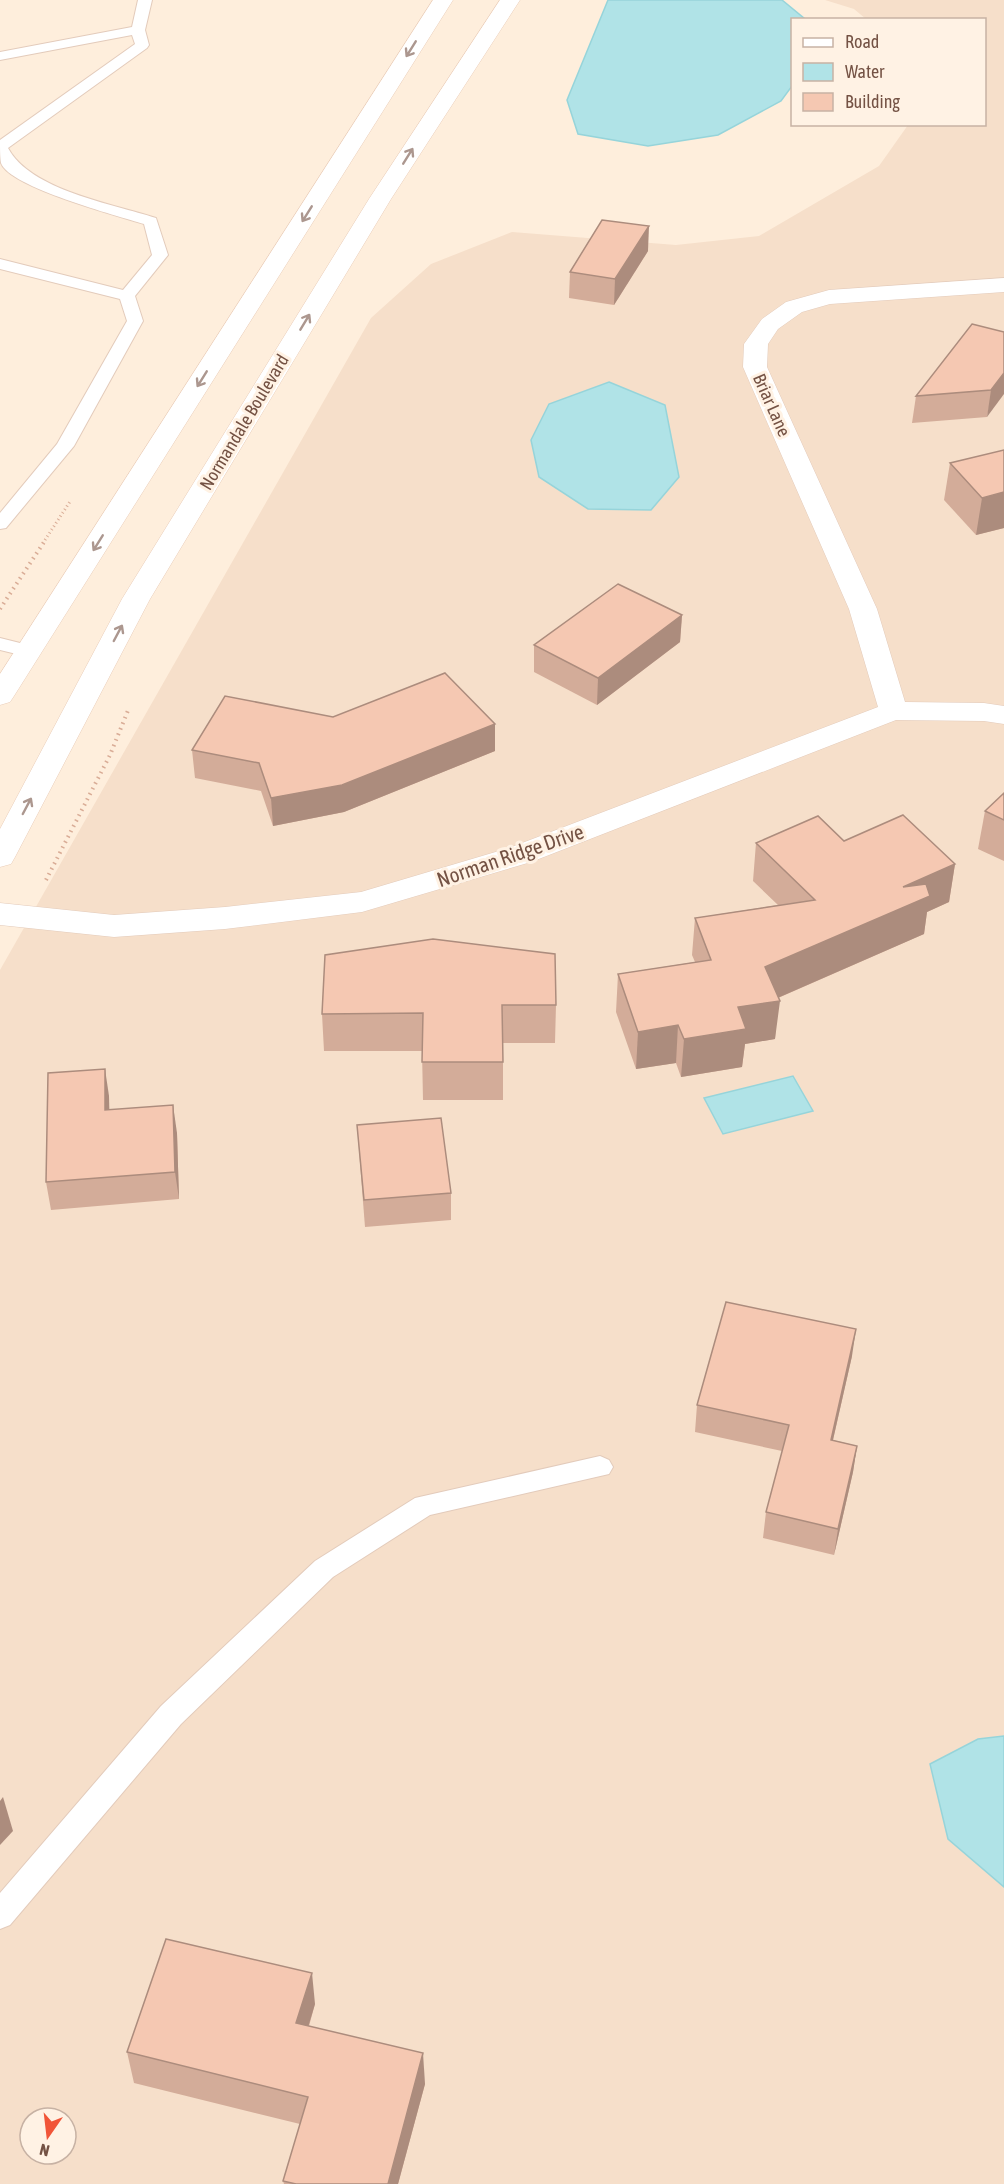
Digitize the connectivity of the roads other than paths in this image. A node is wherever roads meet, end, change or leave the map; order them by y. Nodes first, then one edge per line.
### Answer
1 (145, 0) edge
2 (443, 0) edge
3 (510, 0) edge
4 (138, 30) junction
5 (0, 56) edge
6 (0, 147) edge
7 (0, 264) edge
8 (1004, 285) edge
9 (127, 296) junction
10 (0, 524) edge
11 (0, 644) edge
12 (29, 651) junction
13 (0, 696) edge
14 (893, 711) junction
15 (1004, 715) edge
16 (0, 857) edge
17 (0, 914) edge
18 (600, 1467) dead end
19 (0, 1915) edge

1 - 4 lane
2 -> 12 main road
16 -> 3 main road, Normandale Boulevard
4 - 5 lane
4 - 6 lane
6 - 9 lane
7 - 9 lane
8 - 14 main road, Briar Lane
9 - 10 lane
11 - 12 lane
12 - 13 main road
14 - 15 main road, Norman Ridge Drive
14 - 17 main road, Norman Ridge Drive
18 - 19 lane

